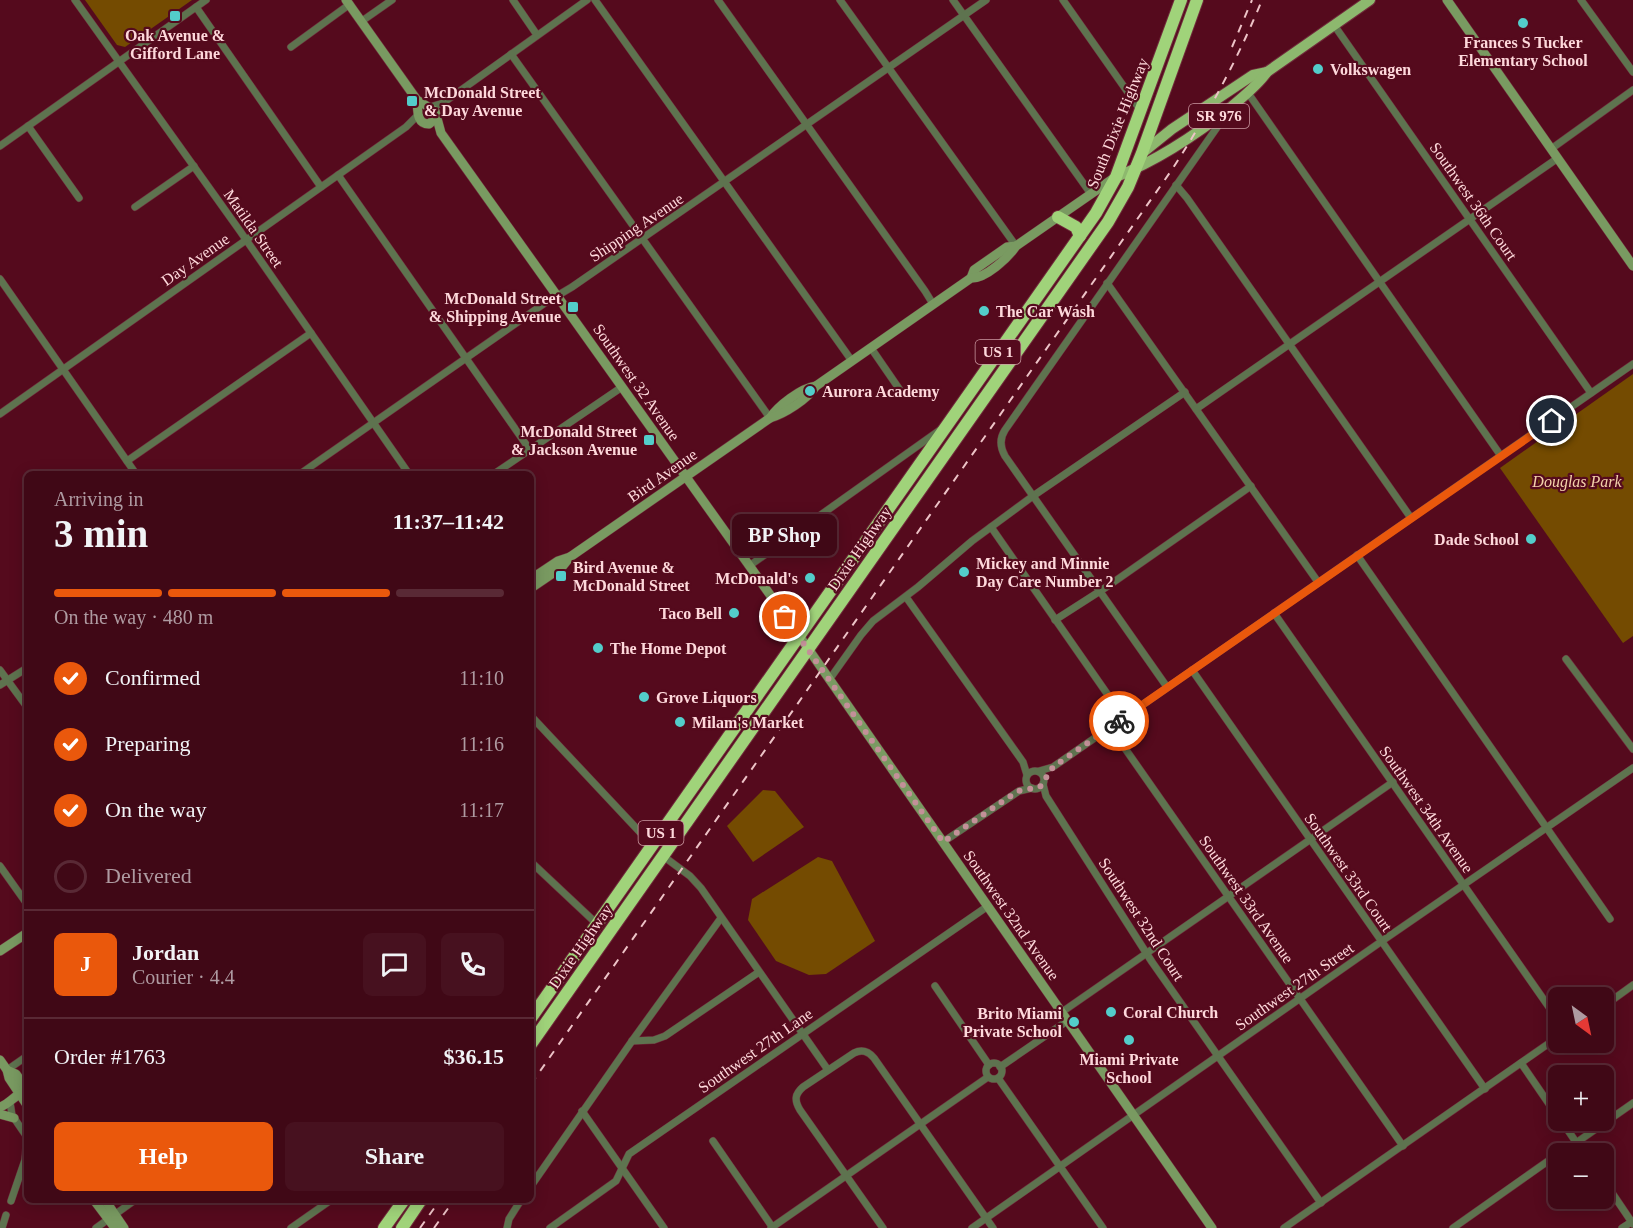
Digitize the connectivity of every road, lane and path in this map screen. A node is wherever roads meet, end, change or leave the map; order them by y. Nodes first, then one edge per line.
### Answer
1 (75, 0) edge
2 (207, 0) edge
3 (392, 0) edge
4 (513, 0) edge
5 (587, 0) edge
6 (595, 0) edge
7 (718, 0) edge
8 (840, 0) edge
9 (953, 0) edge
10 (986, 0) edge
11 (1063, 0) edge
12 (1197, 0) edge
13 (1371, 0) edge
14 (1447, 0) edge
15 (1581, 0) edge
16 (348, 2) edge
17 (1179, 2) edge
18 (196, 7) junction
19 (964, 15) junction
20 (1191, 18) junction
21 (362, 21) junction
22 (1335, 25) junction
23 (537, 35) junction
24 (291, 46) dead end
25 (511, 54) junction
26 (120, 61) junction
27 (888, 67) junction
28 (1267, 72) junction
29 (1633, 72) edge
30 (1633, 90) edge
31 (1248, 93) junction
32 (1142, 111) junction
33 (1225, 111) junction
34 (428, 115) junction
35 (806, 125) junction
36 (28, 126) junction
37 (0, 146) edge
38 (1551, 149) junction
39 (1142, 153) junction
40 (1558, 158) junction
41 (194, 166) junction
42 (1136, 169) junction
43 (338, 175) junction
44 (1116, 177) junction
45 (724, 182) junction
46 (1176, 185) junction
47 (321, 187) junction
48 (1091, 194) junction
49 (79, 198) dead end
50 (135, 207) dead end
51 (1059, 217) junction
52 (1470, 219) junction
53 (1080, 236) junction
54 (642, 239) junction
55 (246, 240) junction
56 (1016, 246) junction
57 (1633, 266) edge
58 (0, 279) edge
59 (1380, 282) junction
60 (1107, 283) junction
61 (557, 296) junction
62 (933, 304) junction
63 (311, 333) junction
64 (1289, 345) junction
65 (871, 348) junction
66 (466, 359) junction
67 (852, 361) junction
68 (1633, 364) edge
69 (63, 369) junction
70 (622, 387) junction
71 (1185, 392) junction
72 (902, 393) dead end
73 (1591, 393) junction
74 (1196, 409) junction
75 (0, 414) edge
76 (770, 418) junction
77 (374, 423) junction
78 (947, 425) junction
79 (530, 450) junction
80 (908, 453) junction
81 (1501, 456) junction
82 (127, 460) junction
83 (922, 460) junction
84 (134, 471) edge
85 (304, 471) edge
86 (407, 471) edge
87 (498, 471) edge
88 (686, 477) junction
89 (1251, 486) junction
90 (1033, 496) junction
91 (1411, 518) junction
92 (991, 527) junction
93 (1357, 555) junction
94 (570, 557) junction
95 (749, 566) junction
96 (534, 577) edge
97 (1318, 582) junction
98 (534, 586) edge
99 (1100, 591) junction
100 (906, 597) junction
101 (1274, 613) junction
102 (1055, 620) junction
103 (799, 636) junction
104 (808, 649) junction
105 (1566, 659) dead end
106 (0, 670) edge
107 (24, 670) edge
108 (1192, 670) junction
109 (8, 680) junction
110 (829, 680) junction
111 (0, 685) edge
112 (1167, 687) junction
113 (24, 703) edge
114 (1124, 718) junction
115 (534, 719) edge
116 (1110, 727) junction
117 (1633, 749) edge
118 (1053, 767) junction
119 (1633, 768) edge
120 (1032, 774) junction
121 (1043, 782) junction
122 (1393, 782) junction
123 (1034, 788) junction
124 (1018, 791) junction
125 (1046, 796) junction
126 (1547, 828) junction
127 (1310, 840) junction
128 (943, 842) junction
129 (652, 845) junction
130 (663, 855) junction
131 (534, 865) edge
132 (0, 866) edge
133 (1464, 885) junction
134 (1228, 897) junction
135 (24, 900) edge
136 (988, 906) junction
137 (721, 918) junction
138 (1611, 920) dead end
139 (597, 924) junction
140 (24, 935) edge
141 (1382, 941) junction
142 (0, 951) edge
143 (1147, 953) junction
144 (759, 972) junction
145 (1633, 985) edge
146 (935, 986) dead end
147 (1300, 999) junction
148 (1614, 999) edge
149 (1548, 1006) edge
150 (534, 1014) edge
151 (1064, 1016) junction
152 (803, 1034) junction
153 (534, 1036) edge
154 (632, 1041) junction
155 (1548, 1044) edge
156 (1218, 1056) junction
157 (24, 1058) edge
158 (0, 1060) edge
159 (1521, 1063) junction
160 (989, 1065) junction
161 (1000, 1067) junction
162 (7, 1070) junction
163 (828, 1070) junction
164 (988, 1077) junction
165 (998, 1078) junction
166 (1485, 1089) junction
167 (24, 1093) edge
168 (10, 1102) junction
169 (1548, 1102) edge
170 (1633, 1103) edge
171 (0, 1107) edge
172 (582, 1111) junction
173 (0, 1114) edge
174 (1133, 1115) junction
175 (14, 1118) junction
176 (920, 1124) junction
177 (1568, 1131) edge
178 (24, 1132) edge
179 (713, 1141) dead end
180 (1576, 1142) joint
181 (1403, 1146) junction
182 (1548, 1162) edge
183 (24, 1165) edge
184 (1060, 1166) junction
185 (622, 1168) junction
186 (846, 1176) junction
187 (534, 1182) edge
188 (1614, 1196) edge
189 (11, 1201) dead end
190 (97, 1203) edge
191 (106, 1203) edge
192 (131, 1203) edge
193 (327, 1203) edge
194 (402, 1203) edge
195 (419, 1203) edge
196 (519, 1203) edge
197 (1321, 1203) junction
198 (6, 1215) dead end
199 (111, 1217) junction
200 (986, 1218) junction
201 (1632, 1222) edge
202 (2, 1228) edge
203 (96, 1228) edge
204 (115, 1228) edge
205 (124, 1228) edge
206 (291, 1228) edge
207 (384, 1228) edge
208 (402, 1228) edge
209 (507, 1228) edge
210 (550, 1228) edge
211 (664, 1228) edge
212 (772, 1228) edge
213 (883, 1228) edge
214 (972, 1228) edge
215 (993, 1228) edge
216 (1103, 1228) edge
217 (1212, 1228) edge
218 (1284, 1228) edge
219 (1453, 1228) edge
220 (1622, 1228) edge

1 - 26 street, Matilda Street
2 - 18 street
3 - 21 street
4 - 23 street
5 - 23 street, Day Avenue
6 - 45 street
7 - 35 street
8 - 27 street
9 - 19 street
10 - 19 street, Shipping Avenue
11 - 32 street
12 - 20 highway, South Dixie Highway / US 1
13 - 22 main road, SR 976
14 - 38 street
15 - 29 street
16 - 21 street, Southwest 32 Avenue
16 - 24 street
17 - 20 street
17 - 32 highway, South Dixie Highway / US 1
18 - 26 street
18 - 47 street
19 - 27 street, Shipping Avenue
19 - 48 street
20 - 39 highway, South Dixie Highway / US 1
21 - 34 street, Southwest 32 Avenue
22 - 28 main road, SR 976
22 - 52 street, Southwest 36th Court
23 - 25 street, Day Avenue
25 - 34 street, Day Avenue
25 - 54 street
26 - 36 street
26 - 41 street, Matilda Street
27 - 35 street, Shipping Avenue
27 - 56 street
28 - 31 main road, SR 976
28 - 39 main road, SR 976
30 - 38 street
31 - 33 main road, SR 976
31 - 59 street
32 - 44 highway, South Dixie Highway / US 1
33 - 42 main road, SR 976
33 - 46 street
34 - 43 street, Day Avenue
34 - 61 street, Southwest 32 Avenue
35 - 45 street, Shipping Avenue
35 - 62 street
36 - 37 street
36 - 49 street
38 - 40 street
39 - 42 highway, Dixie Highway / US 1
39 - 44 main road, SR 976
40 - 52 street
40 - 57 street
41 - 50 street
41 - 55 street, Matilda Street
42 - 44 main road
42 - 104 highway, Dixie Highway / US 1
43 - 47 street, Day Avenue
43 - 66 street
44 - 48 street, Bird Avenue
44 - 53 highway, South Dixie Highway / US 1
45 - 54 street, Shipping Avenue
45 - 67 street
46 - 60 street
46 - 64 street
47 - 55 street, Day Avenue
48 - 51 street, Bird Avenue
51 - 53 highway
51 - 56 street, Bird Avenue
52 - 59 street
52 - 73 street, Southwest 36th Court
53 - 78 highway, South Dixie Highway / US 1
54 - 61 street, Shipping Avenue
54 - 76 street
55 - 63 street, Matilda Street
55 - 69 street, Day Avenue
56 - 62 street, Bird Avenue
58 - 69 street
59 - 64 street
59 - 81 street
60 - 71 street
60 - 90 street
61 - 66 street, Shipping Avenue
61 - 70 street, Southwest 32 Avenue
62 - 65 street, Bird Avenue
63 - 77 street, Matilda Street
63 - 82 street
64 - 74 street
64 - 91 street
65 - 67 street, Bird Avenue
65 - 72 street
66 - 77 street, Shipping Avenue
66 - 79 street
67 - 76 street, Bird Avenue
68 - 73 street
69 - 75 street, Day Avenue
69 - 82 street
70 - 79 street
70 - 88 street, Southwest 32 Avenue
71 - 74 street
71 - 90 street
73 - 81 street
74 - 89 street
76 - 88 street, Bird Avenue
77 - 85 street, Shipping Avenue
77 - 86 street, Matilda Street
78 - 80 street
78 - 83 highway, South Dixie Highway / US 1
79 - 87 street
80 - 83 street
80 - 95 street
81 - 91 street
82 - 84 street
83 - 103 highway, South Dixie Highway / US 1
88 - 94 street, Bird Avenue
88 - 95 street, Southwest 32 Avenue
89 - 97 street
89 - 99 street
90 - 92 street
90 - 99 street
91 - 93 street
92 - 100 street
92 - 102 street
93 - 97 street
93 - 126 street
94 - 96 street, Bird Avenue
94 - 98 street, Bird Avenue
95 - 103 street, Southwest 32 Avenue
97 - 101 street
99 - 102 street
99 - 112 street
100 - 110 street
100 - 120 street
101 - 108 street
101 - 122 street, Southwest 34th Avenue
102 - 114 street
103 - 104 street, Southwest 32 Avenue
103 - 129 highway, South Dixie Highway / US 1
104 - 110 street, Southwest 32nd Avenue
104 - 130 highway, Dixie Highway / US 1
105 - 117 street
106 - 109 street
107 - 109 street
108 - 112 street
108 - 127 street, Southwest 33rd Court
109 - 111 street
109 - 113 street
110 - 128 street, Southwest 32nd Avenue
112 - 114 street
114 - 116 street
115 - 129 street
116 - 118 street
116 - 134 street, Southwest 33rd Avenue
118 - 120 street
118 - 121 street
119 - 126 street, Southwest 27th Street
120 - 121 street
120 - 123 street
120 - 124 street
121 - 123 street
121 - 125 street, Southwest 32nd Court
122 - 127 street
122 - 133 street, Southwest 34th Avenue
123 - 124 street
123 - 125 street, Southwest 32nd Court
124 - 128 street
125 - 143 street, Southwest 32nd Court
126 - 133 street, Southwest 27th Street
126 - 138 street
127 - 134 street
127 - 141 street, Southwest 33rd Court
128 - 136 street, Southwest 32nd Avenue
129 - 139 highway, South Dixie Highway / US 1
130 - 137 street
130 - 153 highway, Dixie Highway / US 1
131 - 139 street
132 - 135 street
133 - 141 street, Southwest 27th Street
133 - 149 street, Southwest 34th Avenue
134 - 143 street
134 - 147 street, Southwest 33rd Avenue
136 - 151 street, Southwest 32nd Avenue
136 - 152 street, Southwest 27th Lane
137 - 144 street
137 - 154 street
139 - 150 highway, South Dixie Highway / US 1
140 - 142 street
141 - 147 street, Southwest 27th Street
141 - 166 street, Southwest 33rd Court
143 - 151 street
143 - 156 street, Southwest 32nd Court
144 - 152 street
144 - 154 street
145 - 148 street
146 - 160 street
147 - 156 street, Southwest 27th Street
147 - 181 street, Southwest 33rd Avenue
151 - 161 street
151 - 174 street, Southwest 32nd Avenue
152 - 163 street
152 - 185 street, Southwest 27th Lane
154 - 172 street
155 - 159 street
156 - 174 street, Southwest 27th Street
156 - 197 street, Southwest 32nd Court
157 - 162 street
158 - 162 street
159 - 166 street
159 - 169 street
160 - 161 street
160 - 164 street
161 - 165 street
162 - 167 street
163 - 176 street
163 - 186 street
164 - 165 street
164 - 176 street
165 - 184 street
166 - 181 street
167 - 168 street
168 - 171 street
168 - 175 street
170 - 180 street
172 - 185 street
172 - 187 street
173 - 175 street
174 - 184 street, Southwest 27th Street
174 - 217 street, Southwest 32nd Avenue
175 - 178 street
176 - 186 street
176 - 200 street
177 - 180 street
179 - 212 street
181 - 197 street
182 - 219 street
183 - 189 street
184 - 200 street, Southwest 27th Street
184 - 216 street
185 - 210 street, Southwest 27th Lane
185 - 211 street
186 - 212 street
186 - 213 street
188 - 201 street
190 - 199 street
191 - 199 street
192 - 199 street
193 - 206 street
194 - 207 highway
195 - 208 highway
196 - 209 street
197 - 218 street
198 - 202 street
199 - 203 street
199 - 204 street
199 - 205 street
200 - 214 street, Southwest 27th Street
200 - 215 street
201 - 220 street

